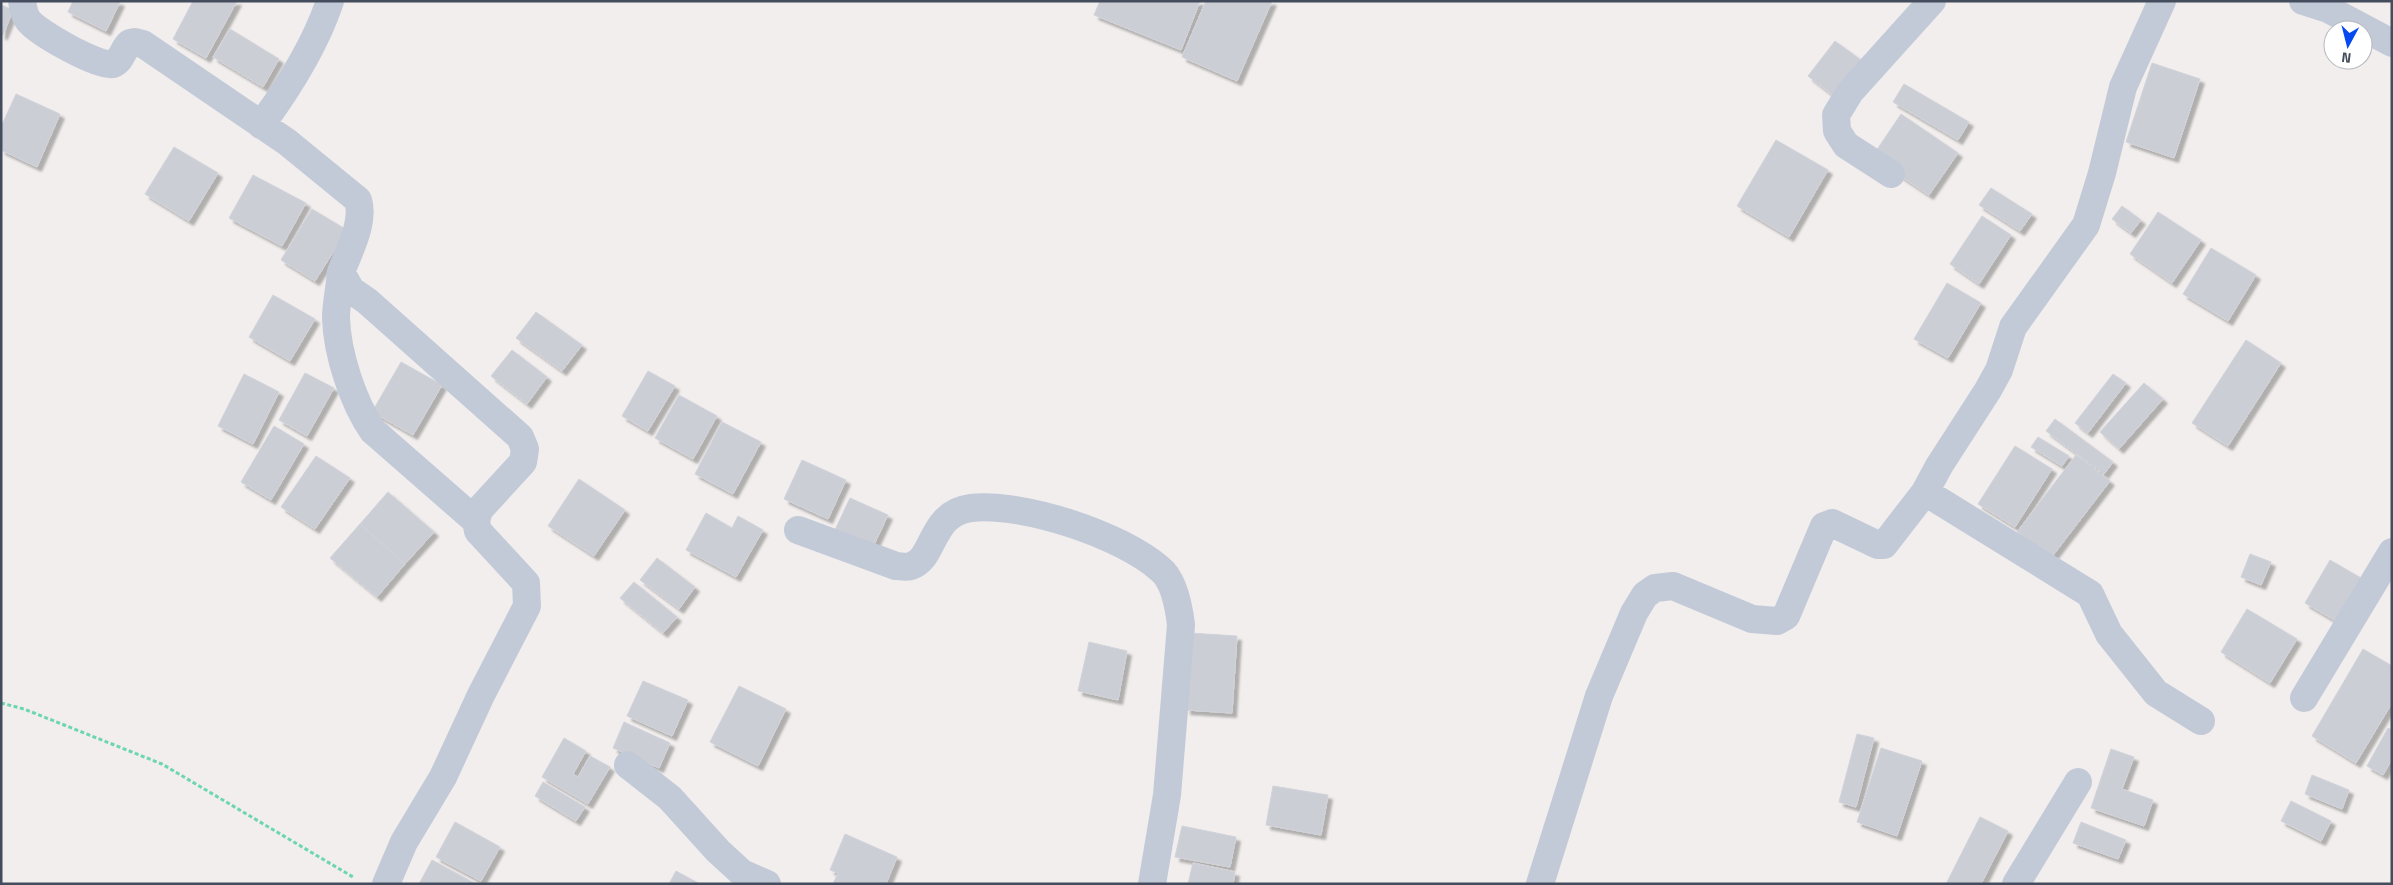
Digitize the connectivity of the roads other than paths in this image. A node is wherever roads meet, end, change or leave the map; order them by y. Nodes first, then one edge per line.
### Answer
1 (22, 1) edge
2 (330, 1) edge
3 (1932, 1) edge
4 (2162, 1) edge
5 (2303, 1) edge
6 (2392, 43) edge
7 (262, 125) junction
8 (1891, 174) dead end
9 (341, 272) junction
10 (1925, 492) junction
11 (476, 521) junction
12 (798, 530) dead end
13 (2392, 552) edge
14 (2304, 698) dead end
15 (2201, 721) dead end
16 (628, 765) dead end
17 (2078, 782) dead end
18 (386, 884) edge
19 (767, 884) edge
20 (1152, 884) edge
21 (1540, 884) edge
22 (2016, 884) edge

1 - 7 street
2 - 7 street
3 - 8 street
4 - 10 street
5 - 6 street
7 - 9 street
9 - 11 street
9 - 11 street
10 - 15 street
10 - 21 street
11 - 18 street
12 - 20 street
13 - 14 street
16 - 19 street
17 - 22 street

